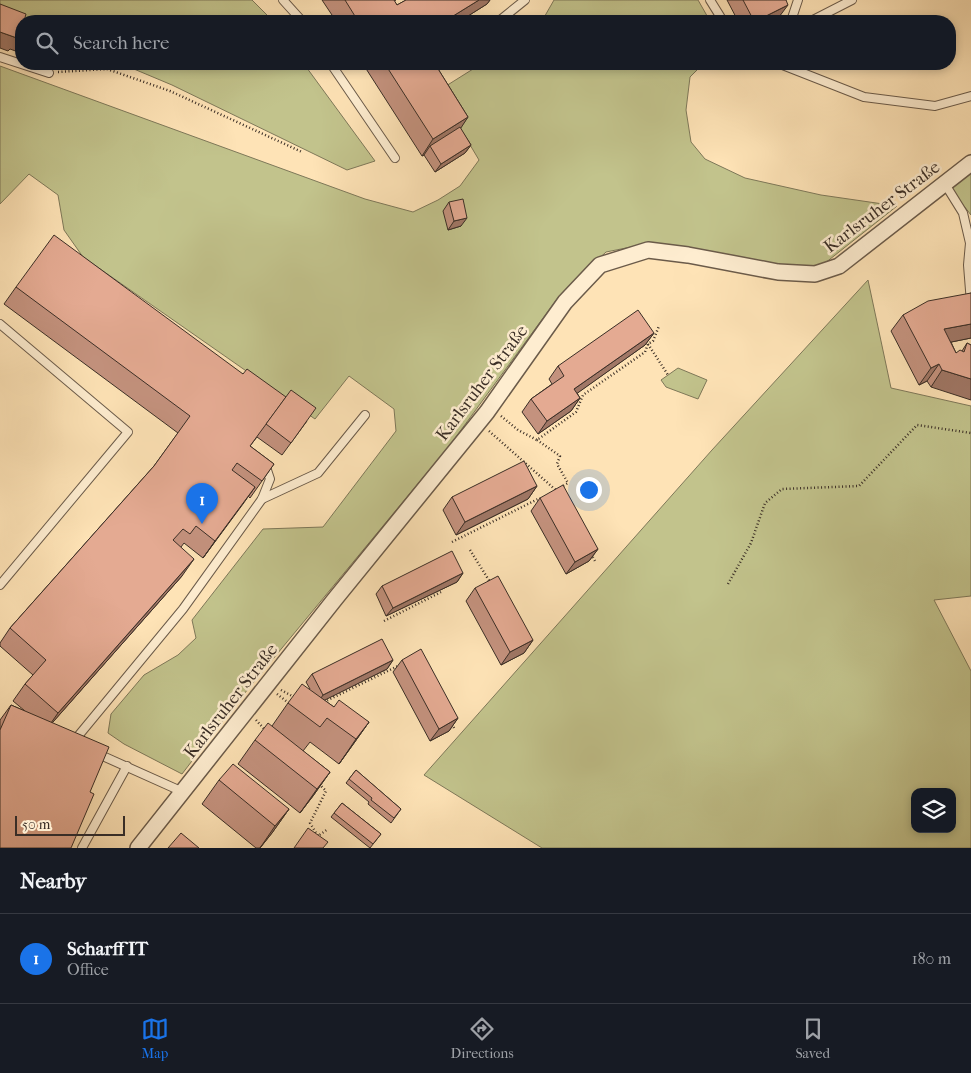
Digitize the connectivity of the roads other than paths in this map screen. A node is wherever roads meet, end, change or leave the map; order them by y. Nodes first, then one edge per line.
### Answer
1 (283, 0) edge
2 (525, 0) edge
3 (710, 0) edge
4 (798, 0) edge
5 (852, 0) edge
6 (297, 15) edge
7 (507, 15) edge
8 (719, 15) edge
9 (794, 15) edge
10 (823, 15) edge
11 (0, 56) edge
12 (15, 61) edge
13 (40, 70) edge
14 (335, 70) edge
15 (797, 70) edge
16 (49, 73) road end
17 (971, 96) edge
18 (395, 158) dead end
19 (971, 163) edge
20 (945, 184) junction
21 (971, 243) edge
22 (971, 305) edge
23 (0, 324) edge
24 (365, 415) dead end
25 (262, 456) edge
26 (262, 499) junction
27 (0, 585) edge
28 (64, 739) edge
29 (73, 743) junction
30 (82, 747) edge
31 (91, 751) edge
32 (127, 766) junction
33 (183, 792) junction
34 (82, 848) edge
35 (138, 848) edge

1 - 6 lane
2 - 7 lane
3 - 8 lane
4 - 9 lane
5 - 10 lane
11 - 12 lane
13 - 16 lane
14 - 18 lane
15 - 17 lane
19 - 20 street, Karlsruher Straße
20 - 21 lane
20 - 33 street, Karlsruher Straße
21 - 22 lane
23 - 27 lane
24 - 26 lane
25 - 26 lane
26 - 29 lane
28 - 29 lane
29 - 30 lane
31 - 32 lane
32 - 33 lane
32 - 34 lane
33 - 35 street, Karlsruher Straße

